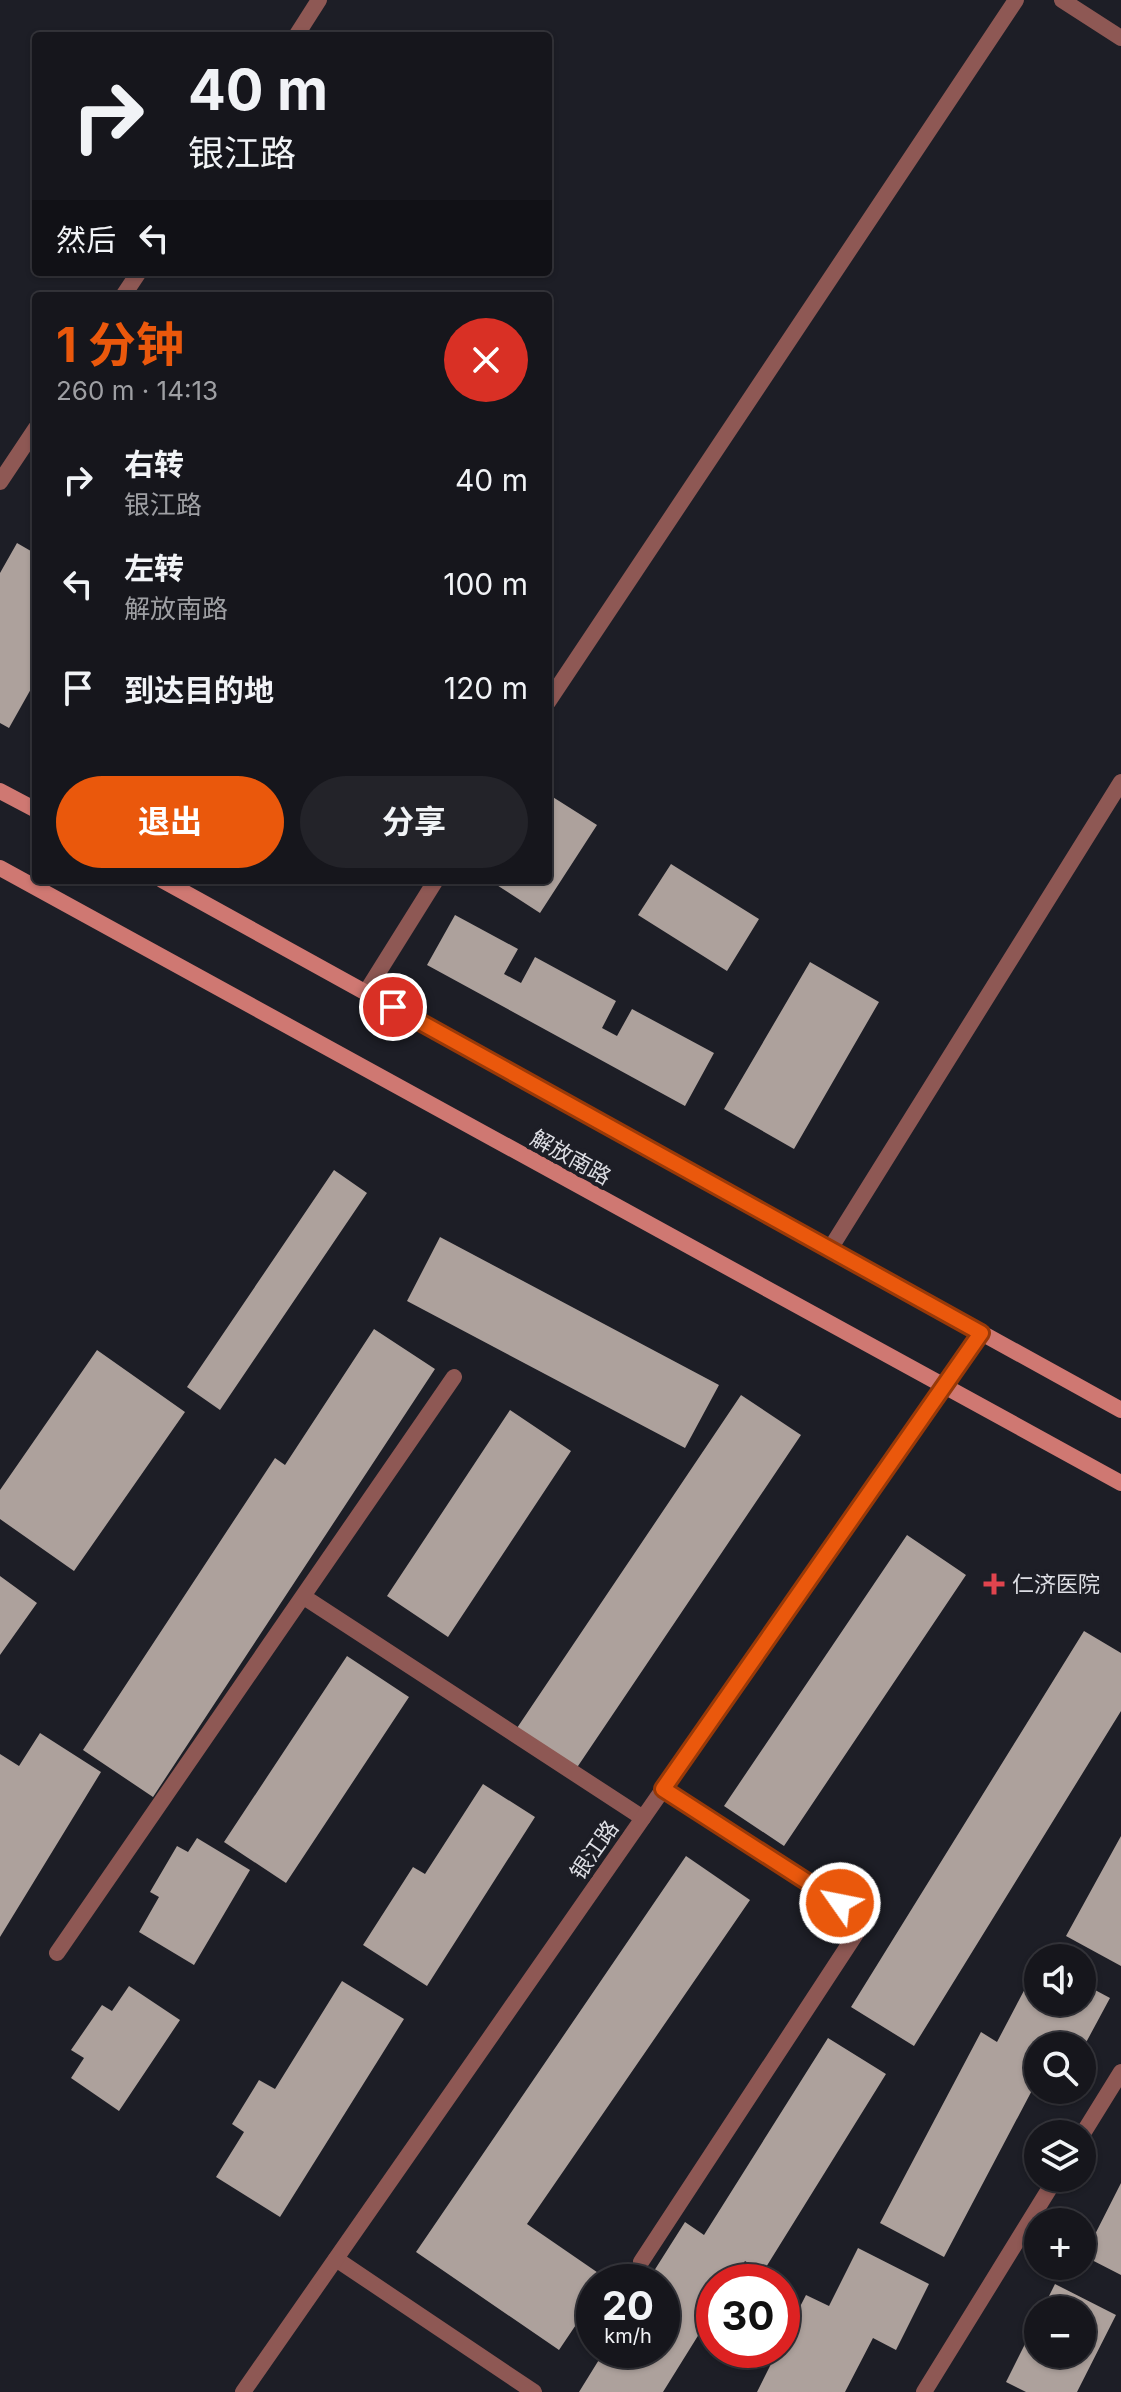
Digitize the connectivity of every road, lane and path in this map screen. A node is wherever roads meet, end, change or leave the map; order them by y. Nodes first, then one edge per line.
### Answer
1 (319, 0) edge
2 (1016, 0) edge
3 (1062, 0) edge
4 (299, 32) edge
5 (1121, 38) edge
6 (32, 434) edge
7 (0, 482) edge
8 (552, 696) edge
9 (1121, 782) edge
10 (0, 791) edge
11 (32, 808) edge
12 (0, 868) edge
13 (169, 884) edge
14 (434, 884) edge
15 (366, 992) junction
16 (830, 1249) junction
17 (981, 1333) junction
18 (454, 1377) dead end
19 (944, 1387) junction
20 (1121, 1410) edge
21 (1121, 1483) edge
22 (304, 1597) junction
23 (663, 1789) junction
24 (643, 1818) junction
25 (57, 1953) dead end
26 (1121, 2072) edge
27 (1091, 2120) edge
28 (1047, 2192) edge
29 (336, 2259) junction
30 (641, 2262) dead end
31 (243, 2392) edge
32 (534, 2392) edge
33 (924, 2392) edge

1 - 4 street
2 - 8 street
3 - 5 street
6 - 7 street
9 - 16 street
10 - 11 main road
12 - 19 main road, 解放南路
13 - 15 main road, 解放南路
14 - 15 street
15 - 16 main road, 解放南路
16 - 17 main road, 解放南路
17 - 19 street, 银江路
17 - 20 main road, 解放南路
18 - 22 street
19 - 21 main road, 解放南路
19 - 23 street, 银江路
22 - 24 street
22 - 25 street
23 - 24 street, 银江路
23 - 30 street
24 - 29 street, 银江路
26 - 27 street
28 - 33 street
29 - 31 street, 银江路
29 - 32 street

